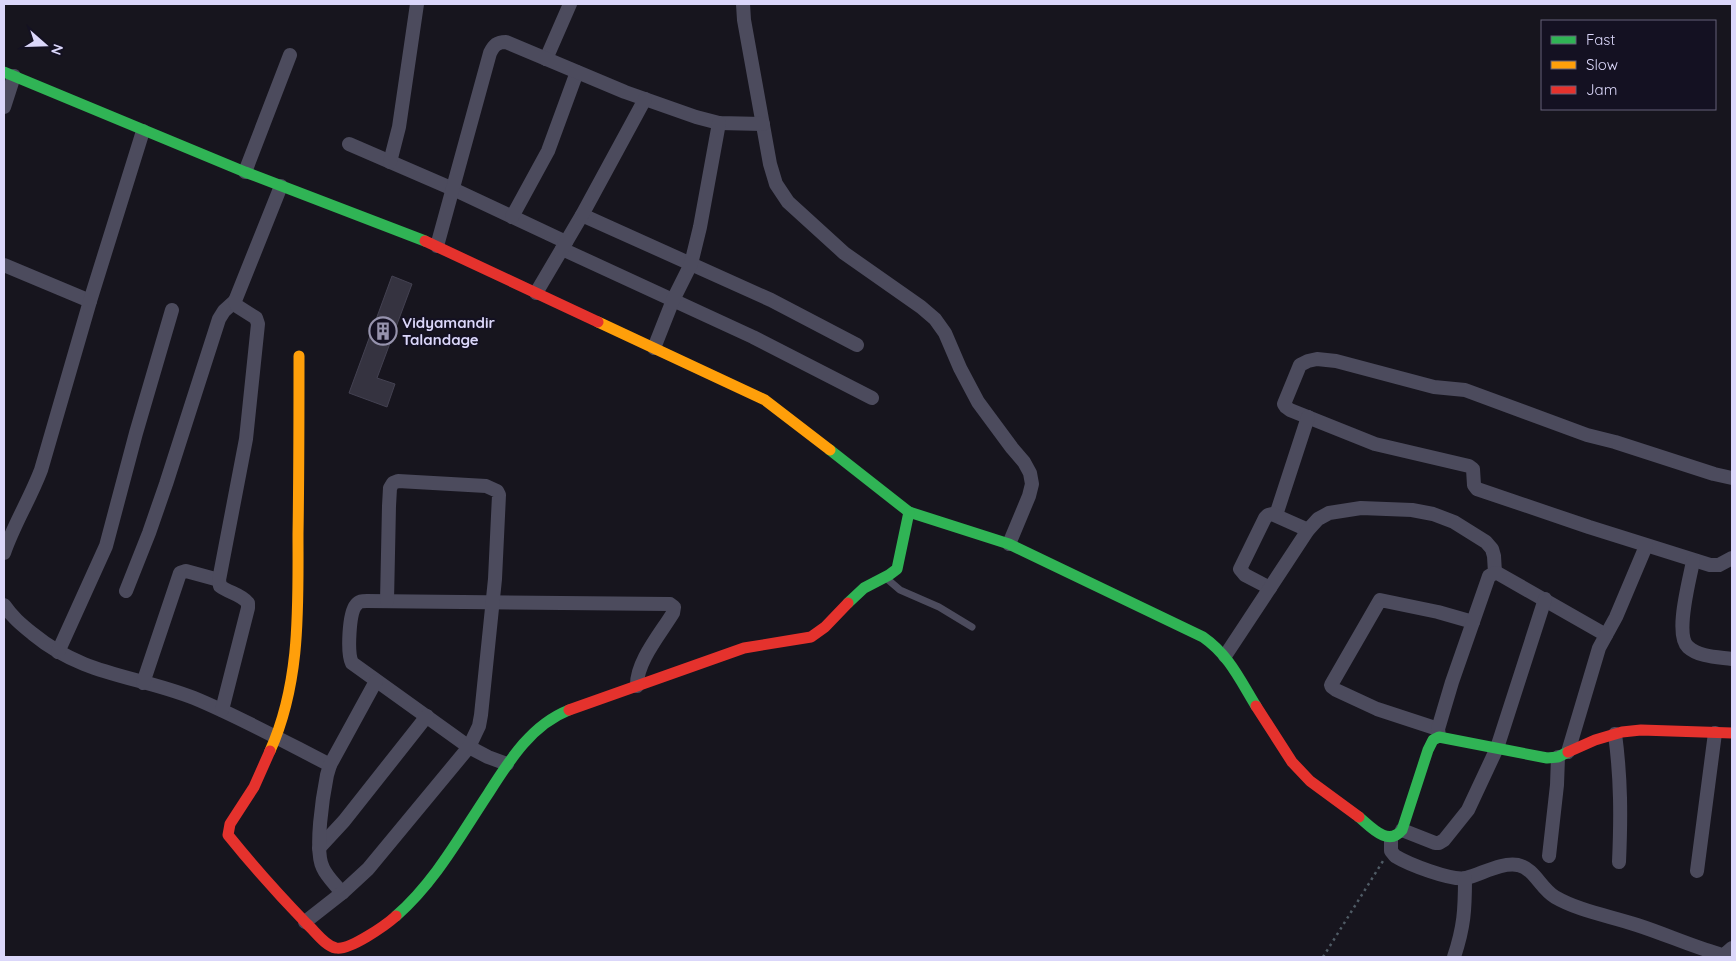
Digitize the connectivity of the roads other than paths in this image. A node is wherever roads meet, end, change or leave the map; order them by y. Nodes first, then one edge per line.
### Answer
1 (417, 4) edge
2 (570, 4) edge
3 (743, 4) edge
4 (290, 55) dead end
5 (546, 59) junction
6 (577, 72) junction
7 (9, 74) edge
8 (644, 99) junction
9 (4, 107) edge
10 (719, 123) junction
11 (763, 124) junction
12 (143, 131) junction
13 (349, 144) dead end
14 (390, 162) junction
15 (245, 172) junction
16 (282, 186) junction
17 (453, 189) junction
18 (582, 215) junction
19 (512, 217) junction
20 (564, 245) junction
21 (438, 246) junction
22 (691, 264) junction
23 (4, 266) edge
24 (536, 293) junction
25 (673, 300) junction
26 (90, 301) junction
27 (235, 301) junction
28 (172, 310) dead end
29 (858, 345) dead end
30 (654, 348) junction
31 (299, 356) dead end
32 (872, 398) dead end
33 (1308, 417) junction
34 (1732, 478) edge
35 (909, 512) junction
36 (1276, 515) junction
37 (1308, 530) junction
38 (1009, 544) junction
39 (1646, 546) junction
40 (4, 553) edge
41 (1732, 558) edge
42 (1693, 561) junction
43 (1495, 573) junction
44 (885, 577) junction
45 (219, 580) junction
46 (1270, 588) junction
47 (126, 590) dead end
48 (1546, 599) junction
49 (387, 601) junction
50 (492, 602) junction
51 (4, 605) edge
52 (1473, 622) junction
53 (972, 627) dead end
54 (1606, 634) junction
55 (58, 652) junction
56 (1225, 656) junction
57 (1732, 659) edge
58 (376, 681) junction
59 (143, 683) junction
60 (637, 686) junction
61 (222, 710) junction
62 (427, 716) junction
63 (1438, 733) junction
64 (1715, 733) junction
65 (1615, 734) junction
66 (1732, 734) edge
67 (276, 738) junction
68 (469, 747) junction
69 (1497, 748) junction
70 (1563, 754) junction
71 (507, 764) junction
72 (330, 765) junction
73 (1402, 830) junction
74 (1391, 845) junction
75 (319, 848) junction
76 (1549, 856) dead end
77 (1619, 862) dead end
78 (1697, 871) dead end
79 (1464, 878) junction
80 (342, 894) junction
81 (305, 922) junction
82 (1732, 948) edge
83 (1454, 957) edge

1 - 14 street
2 - 5 street
3 - 11 street
4 - 15 street
5 - 6 street
5 - 17 street
6 - 8 street
6 - 19 street
7 - 9 street
7 - 12 street
8 - 10 street
8 - 18 street
10 - 11 street
10 - 22 street
11 - 38 street
12 - 15 street
12 - 26 street
13 - 14 street
14 - 17 street
15 - 16 street
16 - 21 street
16 - 27 street
17 - 19 street
17 - 21 street
18 - 20 street
18 - 22 street
19 - 20 street
20 - 24 street
20 - 25 street
21 - 24 street
22 - 25 street
22 - 29 street
23 - 26 street
24 - 30 street
25 - 30 street
25 - 32 street
26 - 40 street
27 - 45 street
27 - 47 street
28 - 55 street
30 - 35 street
31 - 67 street
33 - 34 street
33 - 36 street
33 - 39 street
35 - 38 street
35 - 44 street
36 - 37 street
36 - 46 street
37 - 43 street
37 - 46 street
38 - 56 street
39 - 42 street
39 - 54 street
41 - 42 street
42 - 57 street
43 - 48 street
43 - 52 street
44 - 53 lane
44 - 60 street
45 - 59 street
45 - 61 street
46 - 56 street
48 - 54 street
48 - 69 street
49 - 50 street
49 - 50 street
49 - 58 street
50 - 60 street
50 - 68 street
51 - 55 street
52 - 63 street
52 - 63 street
54 - 70 street
55 - 59 street
56 - 74 street
58 - 62 street
58 - 72 street
59 - 61 street
60 - 71 street
61 - 67 street
62 - 68 street
62 - 75 street
63 - 69 street
63 - 73 street
64 - 65 street
64 - 66 street
64 - 78 street
65 - 70 street
65 - 77 street
67 - 72 street
67 - 81 street
68 - 71 street
68 - 80 street
69 - 70 street
69 - 73 street
70 - 76 street
71 - 81 street
72 - 75 street
73 - 74 street
74 - 79 street
75 - 80 street
79 - 82 street
79 - 83 street
80 - 81 street

